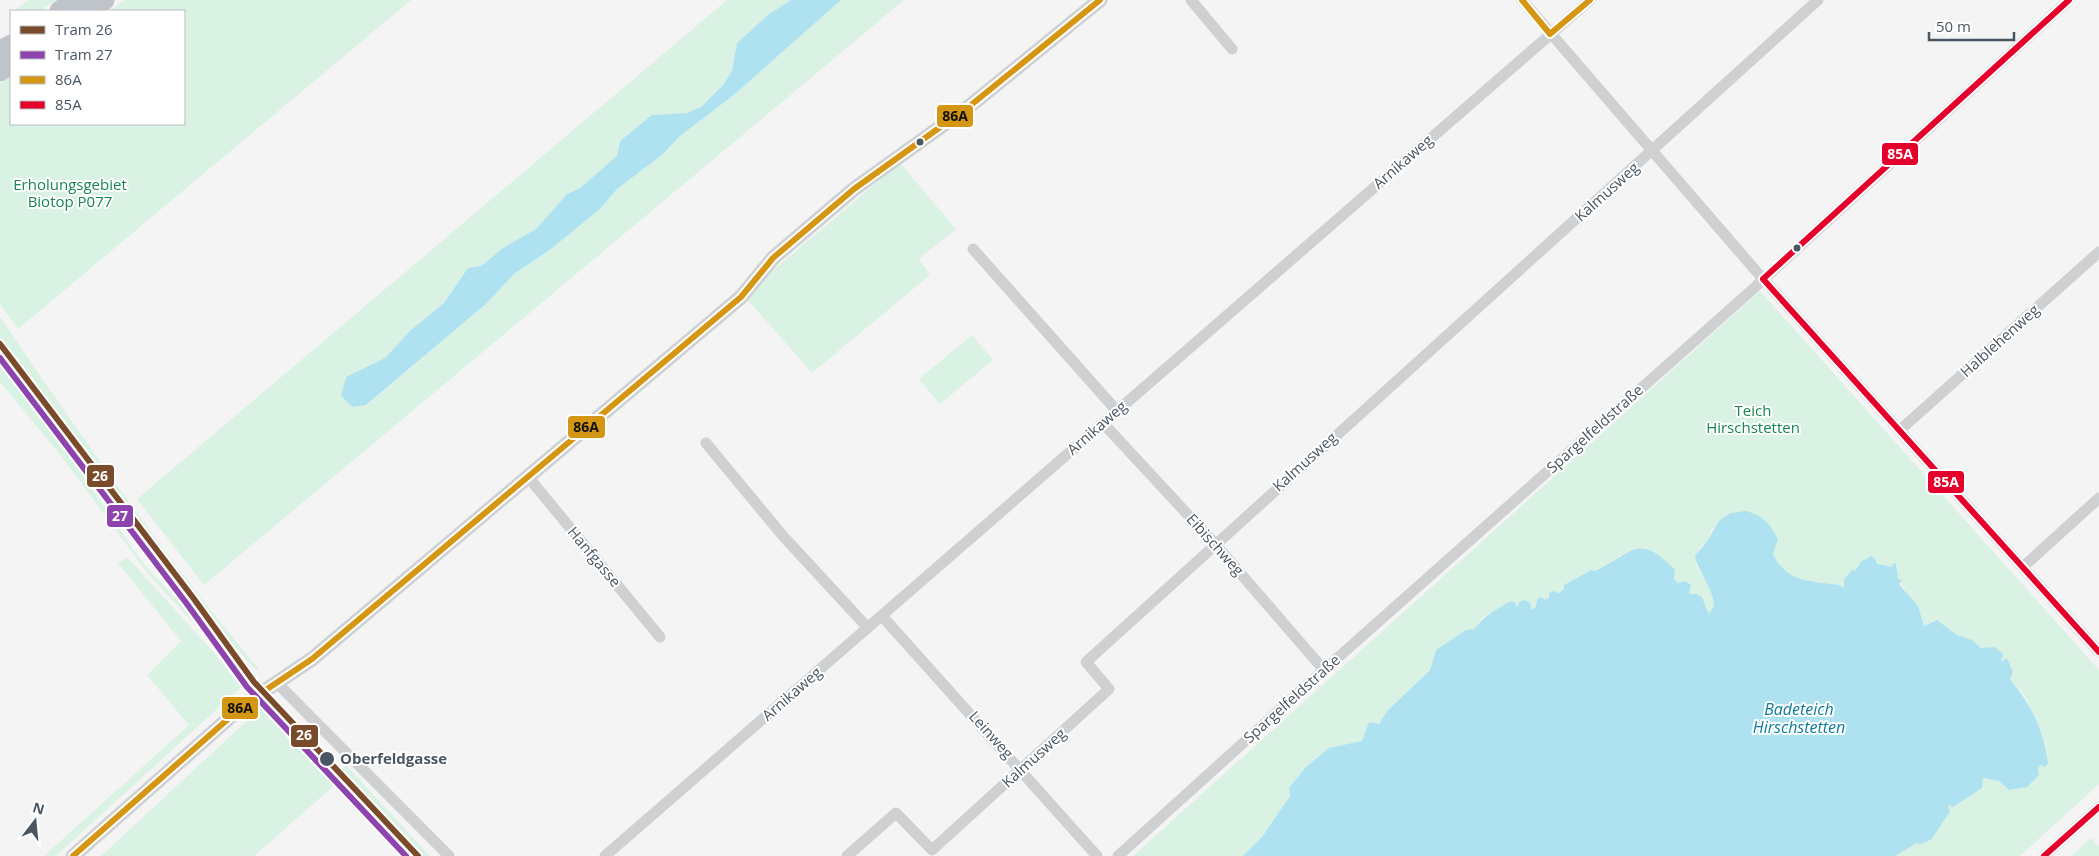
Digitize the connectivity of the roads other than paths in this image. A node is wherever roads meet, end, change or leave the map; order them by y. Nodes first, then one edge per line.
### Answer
1 (76, 0) edge
2 (104, 0) edge
3 (1100, 0) edge
4 (1191, 0) edge
5 (1522, 0) edge
6 (1590, 0) edge
7 (1818, 0) edge
8 (2069, 0) edge
9 (61, 10) edge
10 (89, 10) edge
11 (1550, 34) junction
12 (1232, 49) dead end
13 (1652, 152) junction
14 (973, 249) dead end
15 (2099, 252) edge
16 (1763, 279) junction
17 (1117, 411) junction
18 (1103, 424) junction
19 (1900, 430) junction
20 (706, 443) dead end
21 (529, 478) junction
22 (2099, 498) edge
23 (1215, 544) junction
24 (2024, 566) junction
25 (882, 616) junction
26 (868, 628) junction
27 (660, 636) dead end
28 (2099, 652) edge
29 (1324, 670) junction
30 (277, 682) junction
31 (1022, 769) junction
32 (2099, 807) edge
33 (73, 856) edge
34 (449, 856) edge
35 (605, 856) edge
36 (847, 856) edge
37 (1097, 856) edge
38 (1118, 856) edge
39 (2044, 856) edge

1 - 9 highway
2 - 10 highway
3 - 21 street
4 - 12 street
5 - 11 street
6 - 11 street, Arnikaweg
7 - 13 street, Kalmusweg
8 - 16 street, Spargelfeldstraße
11 - 13 street
11 - 17 street, Arnikaweg
13 - 16 street
13 - 23 street, Kalmusweg
14 - 17 street
15 - 19 street, Halblehenweg
16 - 19 street
16 - 29 street, Spargelfeldstraße
17 - 18 street, Arnikaweg
18 - 23 street, Eibischweg
18 - 25 street, Arnikaweg
19 - 24 street
20 - 26 street
21 - 27 street, Hanfgasse
21 - 30 street
22 - 24 street
23 - 29 street, Eibischweg
23 - 31 street, Kalmusweg
24 - 28 street
25 - 26 street, Arnikaweg
25 - 31 street, Leinweg
26 - 35 street, Arnikaweg
29 - 38 street, Spargelfeldstraße
30 - 33 street
30 - 34 street
31 - 36 street, Kalmusweg
31 - 37 street, Leinweg
32 - 39 street

